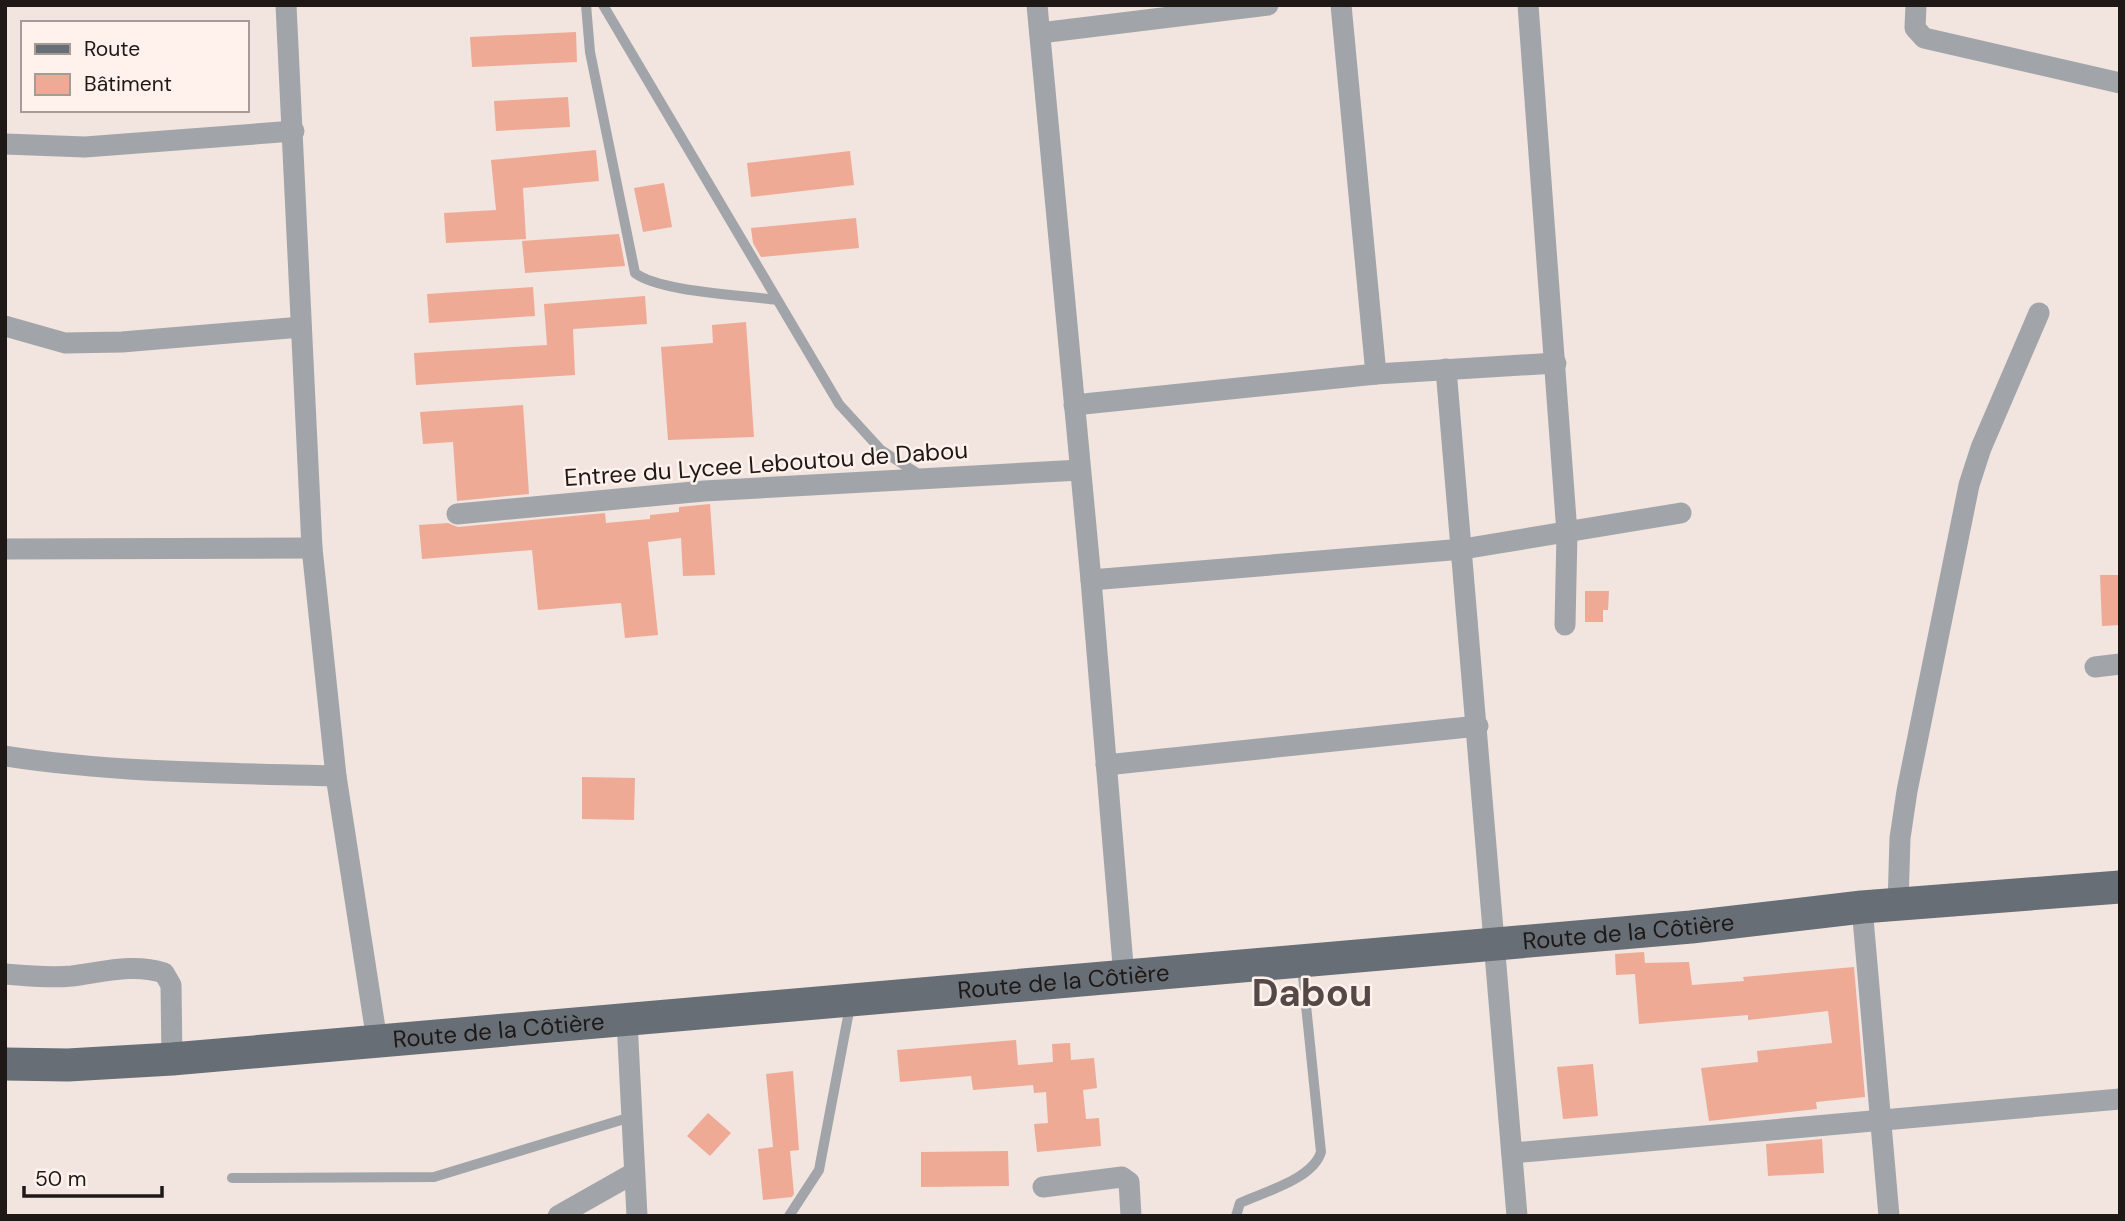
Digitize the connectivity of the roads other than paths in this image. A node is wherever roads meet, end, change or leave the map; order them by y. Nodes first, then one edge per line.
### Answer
1 (286, 5) edge
2 (586, 5) edge
3 (603, 5) edge
4 (1037, 5) edge
5 (1268, 5) edge
6 (1341, 5) edge
7 (1528, 5) edge
8 (1916, 5) edge
9 (1040, 33) junction
10 (2120, 83) edge
11 (294, 131) junction
12 (5, 144) edge
13 (778, 300) junction
14 (2039, 313) dead end
15 (5, 326) edge
16 (300, 327) junction
17 (1556, 363) junction
18 (1446, 369) junction
19 (1376, 374) junction
20 (1074, 405) junction
21 (1080, 470) junction
22 (926, 478) junction
23 (1681, 513) dead end
24 (457, 514) dead end
25 (1567, 533) junction
26 (312, 548) junction
27 (5, 549) edge
28 (1464, 549) junction
29 (1091, 580) junction
30 (1565, 625) dead end
31 (2120, 664) edge
32 (2095, 667) dead end
33 (1478, 726) junction
34 (5, 756) edge
35 (1105, 765) junction
36 (336, 776) junction
37 (2120, 887) edge
38 (1898, 905) junction
39 (1861, 907) junction
40 (1493, 944) junction
41 (1302, 960) junction
42 (5, 974) edge
43 (1124, 977) junction
44 (851, 1000) junction
45 (627, 1021) junction
46 (377, 1041) junction
47 (172, 1059) junction
48 (5, 1064) edge
49 (2120, 1099) edge
50 (631, 1117) junction
51 (1881, 1121) junction
52 (1512, 1153) junction
53 (634, 1173) junction
54 (232, 1178) dead end
55 (1043, 1187) dead end
56 (558, 1216) edge
57 (636, 1216) edge
58 (789, 1216) edge
59 (1131, 1216) edge
60 (1236, 1216) edge
61 (1517, 1216) edge
62 (1889, 1216) edge

1 - 11 street
2 - 13 lane
3 - 13 lane
4 - 9 street
5 - 9 street
6 - 19 street
7 - 17 street
8 - 10 street
9 - 20 street
11 - 12 street
11 - 16 street
13 - 22 lane
14 - 38 street
15 - 16 street
16 - 26 street
17 - 18 street
17 - 25 street
18 - 19 street
18 - 28 street
19 - 20 street
20 - 21 street
21 - 22 street, Entree du Lycee Leboutou de Dabou
21 - 29 street
22 - 24 street, Entree du Lycee Leboutou de Dabou
23 - 25 street
25 - 28 street
25 - 30 street
26 - 27 street
26 - 36 street
28 - 29 street
28 - 33 street
29 - 35 street
31 - 32 street
33 - 35 street
33 - 40 street
34 - 36 street
35 - 43 street
36 - 46 street
37 - 38 main road, Route de la Côtière
38 - 39 main road, Route de la Côtière
39 - 40 main road, Route de la Côtière
39 - 51 street
40 - 41 main road, Route de la Côtière
40 - 52 street
41 - 43 main road, Route de la Côtière
41 - 60 lane
42 - 47 street
43 - 44 main road, Route de la Côtière
44 - 45 main road, Route de la Côtière
44 - 58 lane
45 - 46 main road, Route de la Côtière
45 - 50 street
46 - 47 main road, Route de la Côtière
47 - 48 main road, Route de la Côtière
49 - 51 street
50 - 53 street
50 - 54 lane
51 - 52 street
51 - 62 street
52 - 61 street
53 - 56 street
53 - 57 street
55 - 59 street

